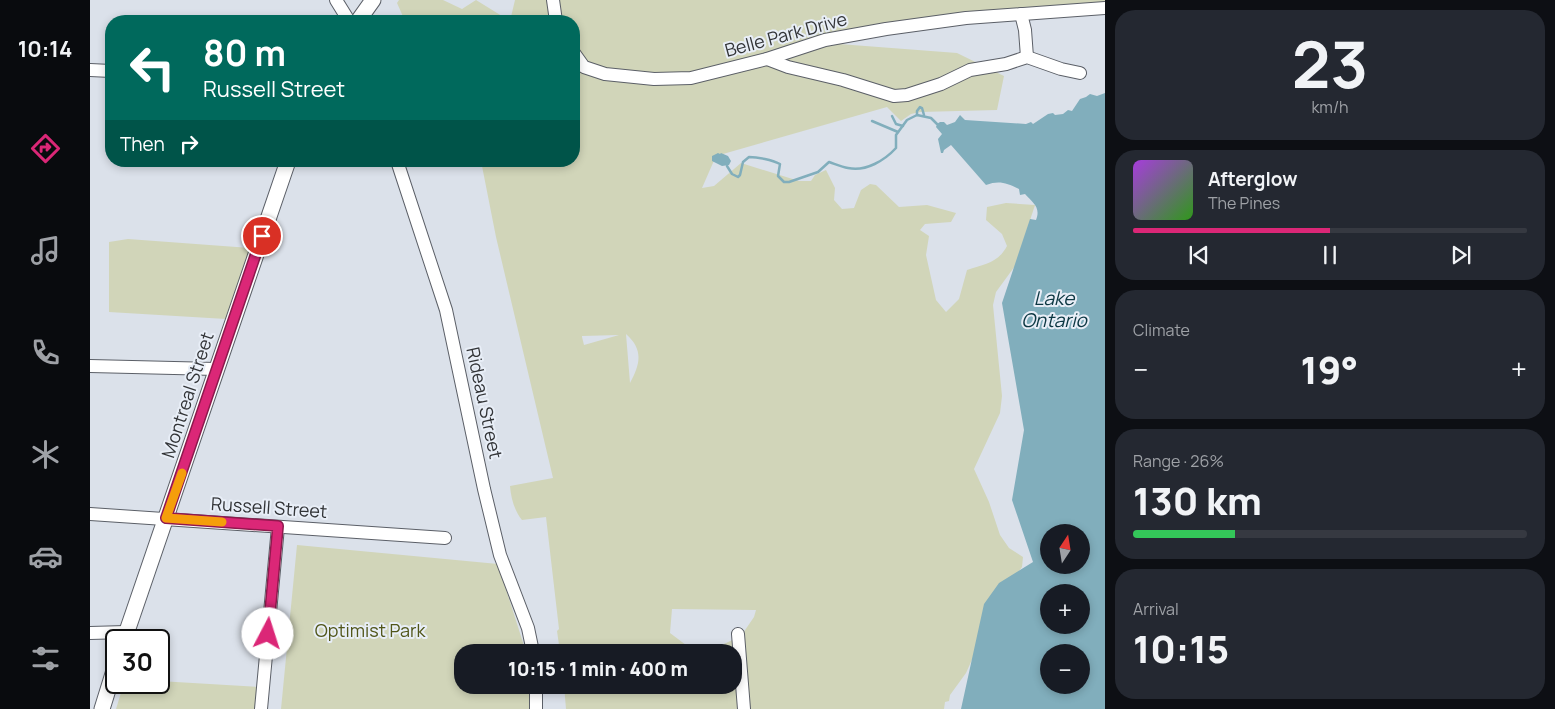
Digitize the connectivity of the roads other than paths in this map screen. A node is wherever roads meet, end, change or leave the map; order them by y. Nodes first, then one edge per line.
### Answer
1 (336, 0) edge
2 (373, 0) edge
3 (553, 0) edge
4 (1105, 8) edge
5 (1021, 14) junction
6 (345, 15) edge
7 (362, 15) edge
8 (555, 15) edge
9 (1026, 57) junction
10 (767, 59) junction
11 (580, 61) edge
12 (90, 70) edge
13 (105, 71) edge
14 (1080, 73) dead end
15 (286, 167) edge
16 (399, 167) edge
17 (90, 366) edge
18 (216, 369) junction
19 (90, 514) edge
20 (166, 518) junction
21 (278, 526) junction
22 (445, 538) dead end
23 (127, 629) edge
24 (90, 633) edge
25 (105, 634) edge
26 (738, 634) dead end
27 (531, 644) edge
28 (107, 694) edge
29 (536, 694) edge
30 (102, 709) edge
31 (261, 709) edge
32 (536, 709) edge
33 (744, 709) edge

1 - 6 street
2 - 7 main road
3 - 8 street
4 - 5 street, Belle Park Drive
5 - 9 street
5 - 10 street, Belle Park Drive
9 - 10 street
9 - 14 street
10 - 11 street, Belle Park Drive
12 - 13 street
15 - 18 main road, Montreal Street
16 - 27 street, Rideau Street
17 - 18 street
18 - 20 main road, Montreal Street
19 - 20 street, Russell Street
20 - 21 street, Russell Street
20 - 23 main road, Montreal Street
21 - 22 street, Russell Street
21 - 31 street
24 - 25 street
26 - 33 street
28 - 30 main road
29 - 32 street

